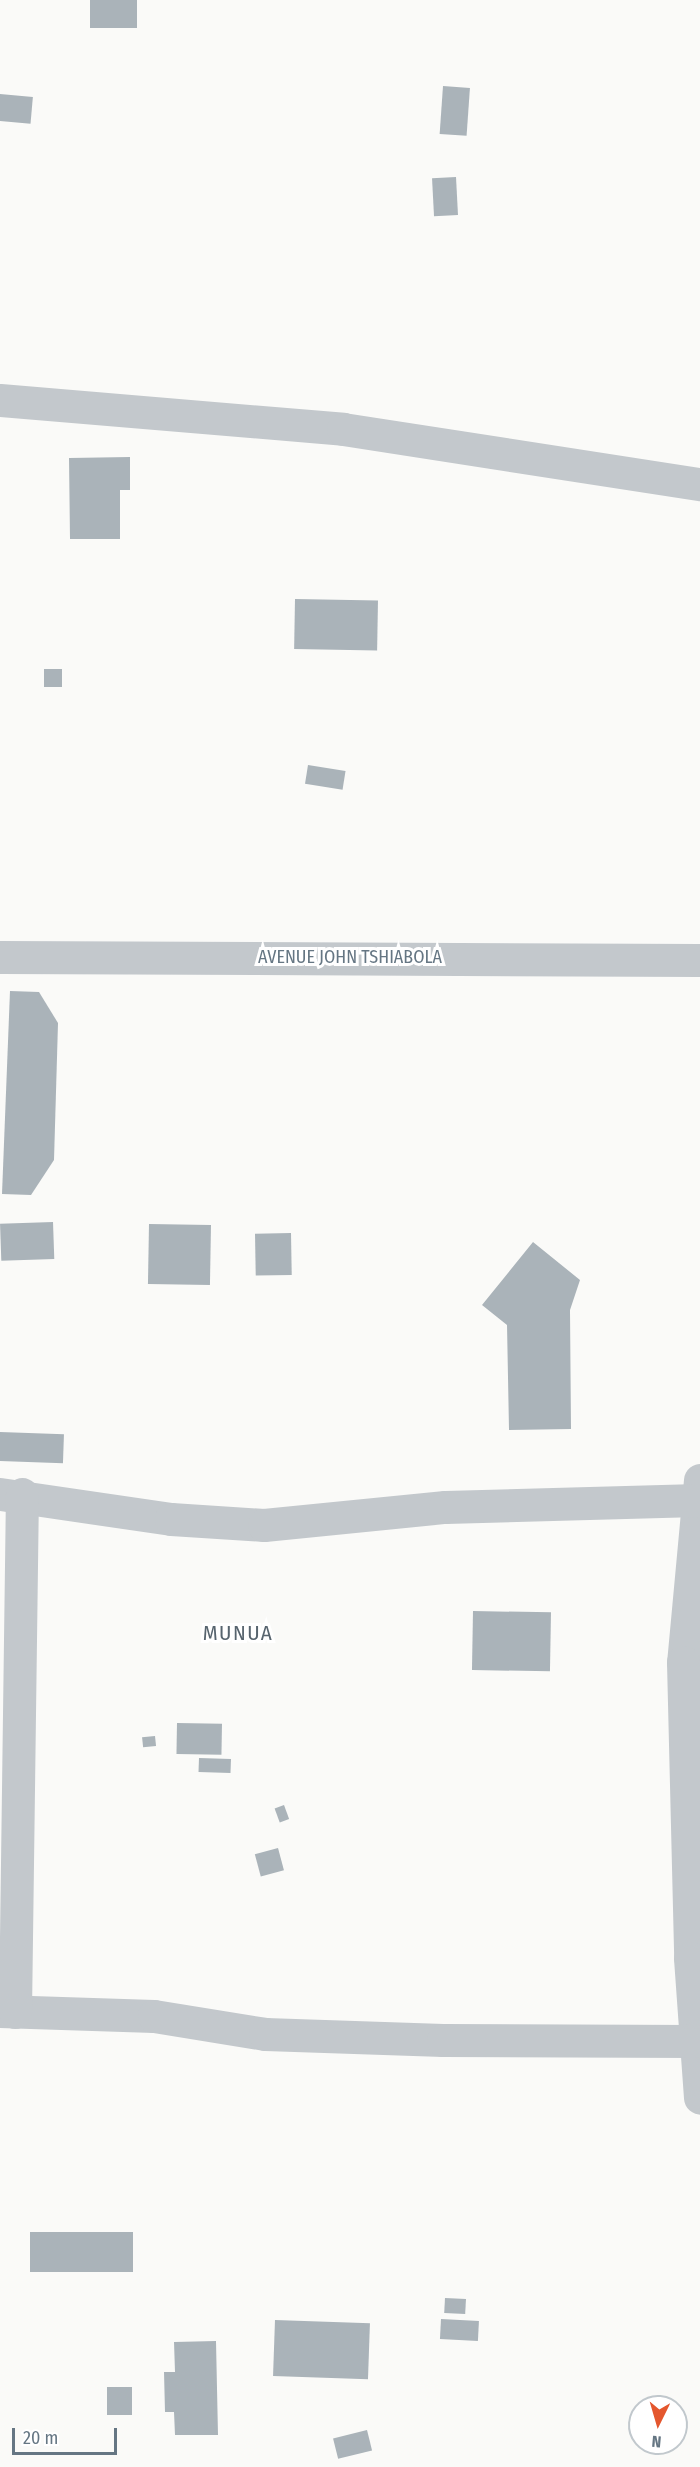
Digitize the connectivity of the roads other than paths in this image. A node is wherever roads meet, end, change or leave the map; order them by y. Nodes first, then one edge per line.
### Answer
1 (0, 400) edge
2 (700, 484) edge
3 (0, 957) edge
4 (700, 960) edge
5 (699, 1490) edge
6 (11, 1494) edge
7 (8, 2012) edge
8 (694, 2042) junction
9 (700, 2098) edge

1 - 2 street
3 - 4 street, AVENUE JOHN TSHIABOLA
5 - 6 street
5 - 8 street
6 - 7 street
7 - 8 street
8 - 9 street

